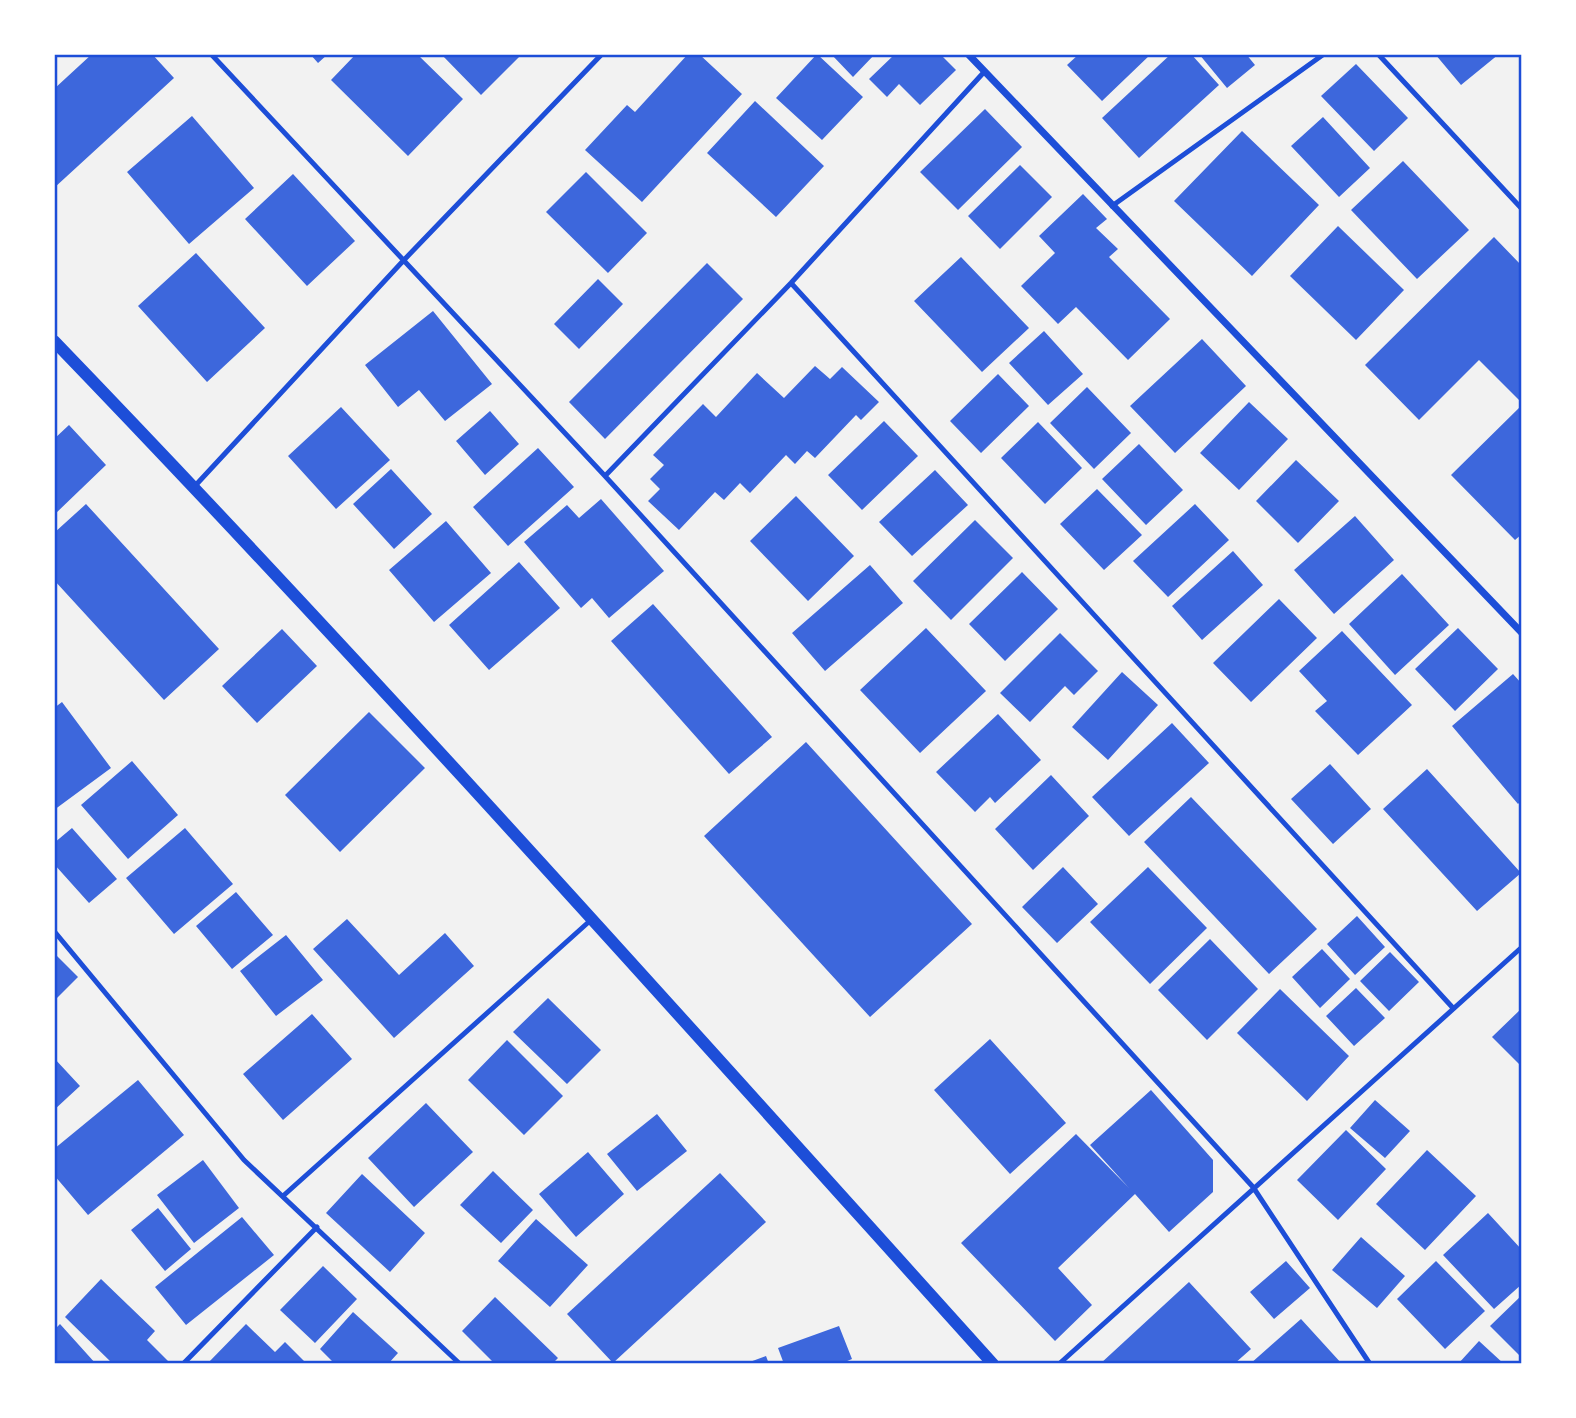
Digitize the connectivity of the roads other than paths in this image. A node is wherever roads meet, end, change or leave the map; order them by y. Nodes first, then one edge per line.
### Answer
1 (211, 54) edge
2 (968, 54) edge
3 (1324, 54) edge
4 (1378, 54) edge
5 (599, 55) edge
6 (985, 71) junction
7 (1112, 206) junction
8 (1522, 209) edge
9 (403, 261) junction
10 (791, 283) junction
11 (54, 341) edge
12 (605, 476) junction
13 (194, 487) junction
14 (1522, 633) edge
15 (592, 919) junction
16 (54, 931) edge
17 (1522, 947) edge
18 (1453, 1008) junction
19 (1253, 1187) junction
20 (283, 1196) junction
21 (317, 1227) junction
22 (183, 1364) edge
23 (460, 1364) edge
24 (993, 1364) edge
25 (1059, 1364) edge
26 (1370, 1364) edge

1 - 9 lane
2 - 6 street
3 - 7 lane
4 - 8 lane
5 - 9 lane
6 - 7 street
6 - 10 lane
7 - 14 street
9 - 12 lane
9 - 13 lane
10 - 12 lane
10 - 18 lane
11 - 13 street
12 - 19 lane
13 - 15 street
15 - 20 lane
15 - 24 street
16 - 20 lane
17 - 18 lane
18 - 19 lane
19 - 25 lane
19 - 26 lane
20 - 21 lane
21 - 22 lane
21 - 23 lane

